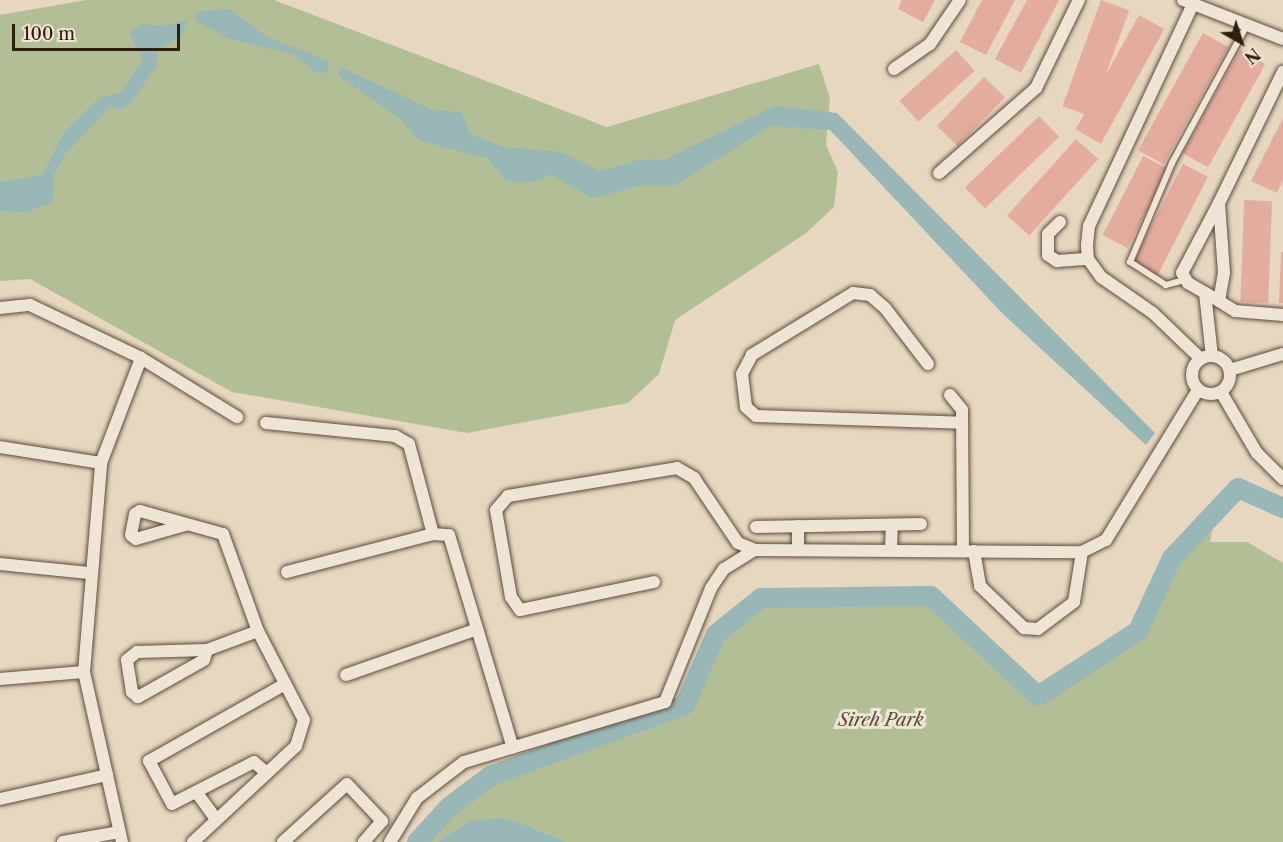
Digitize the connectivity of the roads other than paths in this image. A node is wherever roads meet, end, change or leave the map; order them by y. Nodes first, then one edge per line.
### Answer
1 (960, 0) edge
2 (1078, 0) edge
3 (1188, 2) edge
4 (1247, 25) junction
5 (1283, 39) edge
6 (894, 69) dead end
7 (1283, 72) edge
8 (939, 173) dead end
9 (1219, 203) junction
10 (1060, 222) dead end
11 (1088, 260) junction
12 (1184, 280) junction
13 (1205, 293) junction
14 (1219, 301) junction
15 (0, 308) edge
16 (1283, 315) edge
17 (1283, 354) edge
18 (1206, 357) junction
19 (141, 358) junction
20 (928, 364) dead end
21 (1230, 370) junction
22 (1198, 390) junction
23 (1221, 392) junction
24 (950, 395) dead end
25 (237, 417) dead end
26 (266, 423) dead end
27 (962, 423) junction
28 (0, 447) edge
29 (101, 463) junction
30 (1283, 479) edge
31 (921, 524) dead end
32 (184, 525) dead end
33 (892, 525) junction
34 (798, 526) junction
35 (756, 527) dead end
36 (433, 534) junction
37 (755, 550) junction
38 (798, 550) junction
39 (891, 550) junction
40 (968, 551) junction
41 (1082, 552) junction
42 (0, 564) edge
43 (287, 572) dead end
44 (89, 573) junction
45 (654, 582) dead end
46 (477, 629) junction
47 (258, 631) junction
48 (207, 650) junction
49 (84, 672) junction
50 (346, 675) dead end
51 (0, 679) edge
52 (285, 684) junction
53 (513, 748) junction
54 (267, 773) junction
55 (107, 775) junction
56 (196, 794) junction
57 (0, 799) edge
58 (216, 819) junction
59 (120, 837) edge
60 (63, 842) edge
61 (193, 842) edge
62 (283, 842) edge
63 (364, 842) edge
64 (390, 842) edge

1 - 6 street
2 - 8 street
3 - 4 street
3 - 11 street
4 - 5 street
4 - 12 lane
7 - 9 street
9 - 12 street
9 - 14 street
10 - 11 street
11 - 18 street
12 - 13 street
13 - 14 street
13 - 18 street
14 - 16 street
15 - 19 street
17 - 21 street
18 - 21 street
18 - 22 street
19 - 25 street
19 - 29 street
20 - 27 street
21 - 23 street
22 - 23 street
22 - 41 street
23 - 30 street
24 - 27 street
26 - 36 street
27 - 40 street
28 - 29 street
29 - 44 street
31 - 33 street
32 - 47 street
33 - 34 street
33 - 39 street
34 - 35 street
34 - 38 street
36 - 43 street
36 - 46 street
37 - 38 street
37 - 45 street
37 - 53 street
38 - 39 street
39 - 40 street
40 - 41 street
40 - 41 street
42 - 44 street
44 - 49 street
46 - 50 street
46 - 53 street
47 - 48 street
47 - 52 street
48 - 48 street
49 - 51 street
49 - 55 street
52 - 54 street
52 - 56 street
53 - 64 street
54 - 56 street
54 - 58 street
55 - 57 street
55 - 59 street
56 - 58 street
58 - 61 street
59 - 60 street
62 - 63 street

